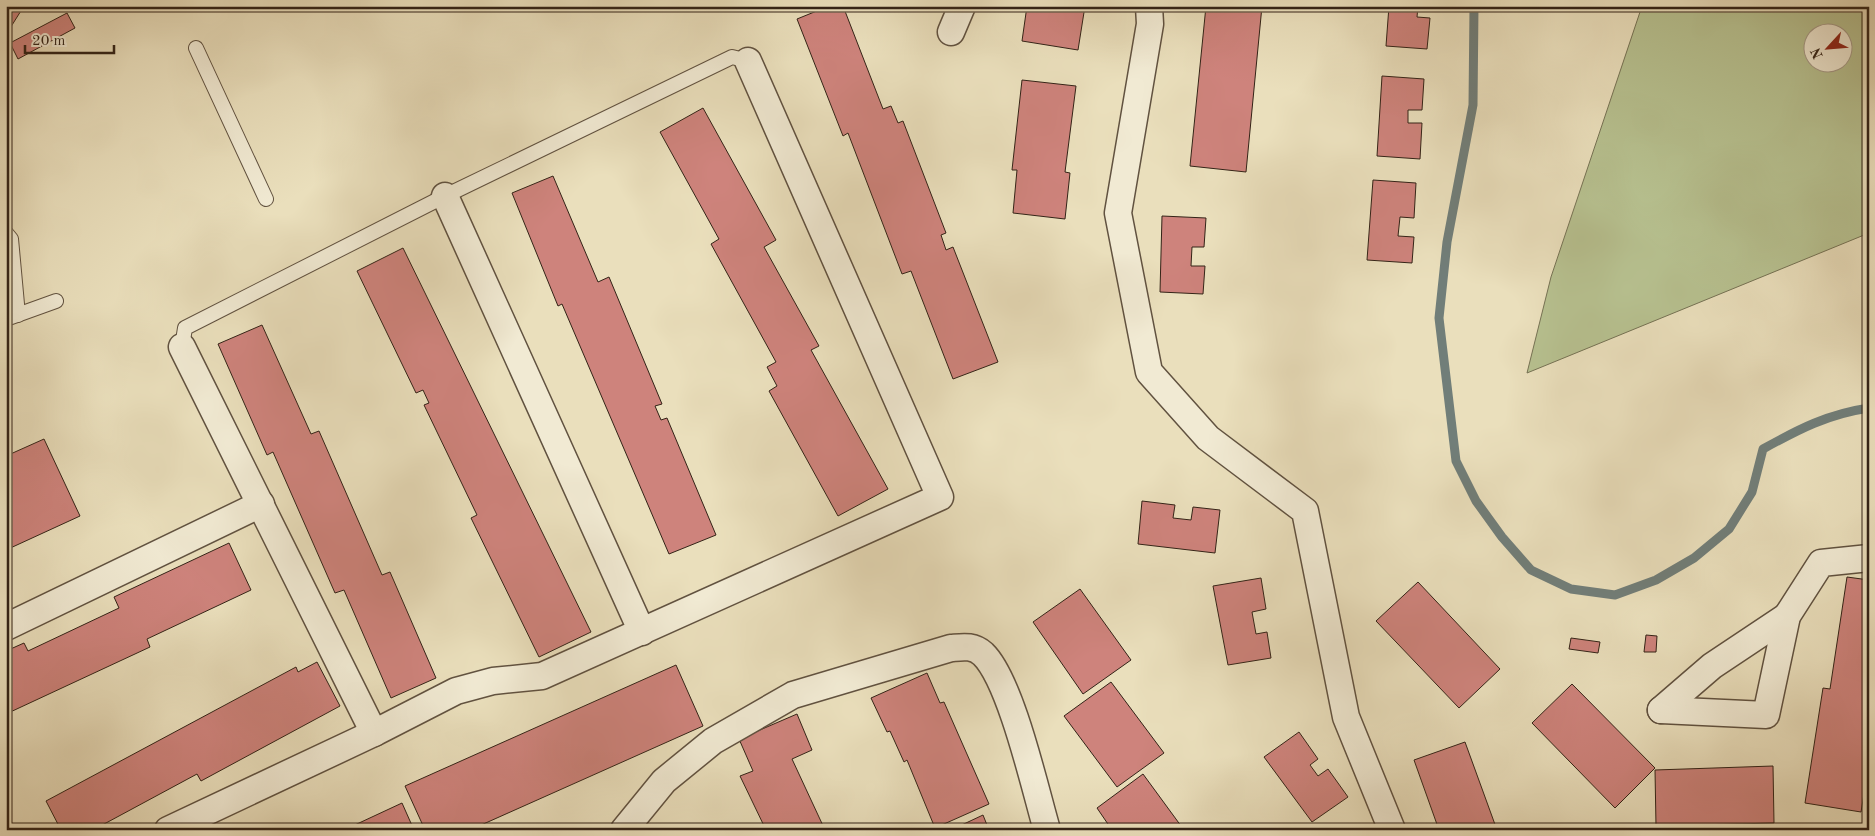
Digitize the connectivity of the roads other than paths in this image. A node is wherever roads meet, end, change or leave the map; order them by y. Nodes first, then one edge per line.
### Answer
1 (962, 6) edge
2 (1149, 6) edge
3 (951, 32) dead end
4 (196, 48) dead end
5 (748, 61) joint
6 (445, 196) junction
7 (266, 199) dead end
8 (6, 233) edge
9 (56, 301) dead end
10 (12, 317) edge
11 (182, 347) joint
12 (261, 504) junction
13 (1869, 558) edge
14 (1787, 616) junction
15 (6, 627) edge
16 (642, 632) junction
17 (374, 733) junction
18 (168, 830) edge
19 (624, 830) edge
20 (1047, 830) edge
21 (1392, 830) edge

1 - 3 street
2 - 21 street
4 - 7 lane
5 - 6 lane
5 - 16 street
6 - 11 lane
6 - 16 street
8 - 10 lane
9 - 10 lane
11 - 12 street
12 - 15 street
12 - 17 street
13 - 14 street
14 - 14 street
16 - 17 street
17 - 18 street
19 - 20 street

